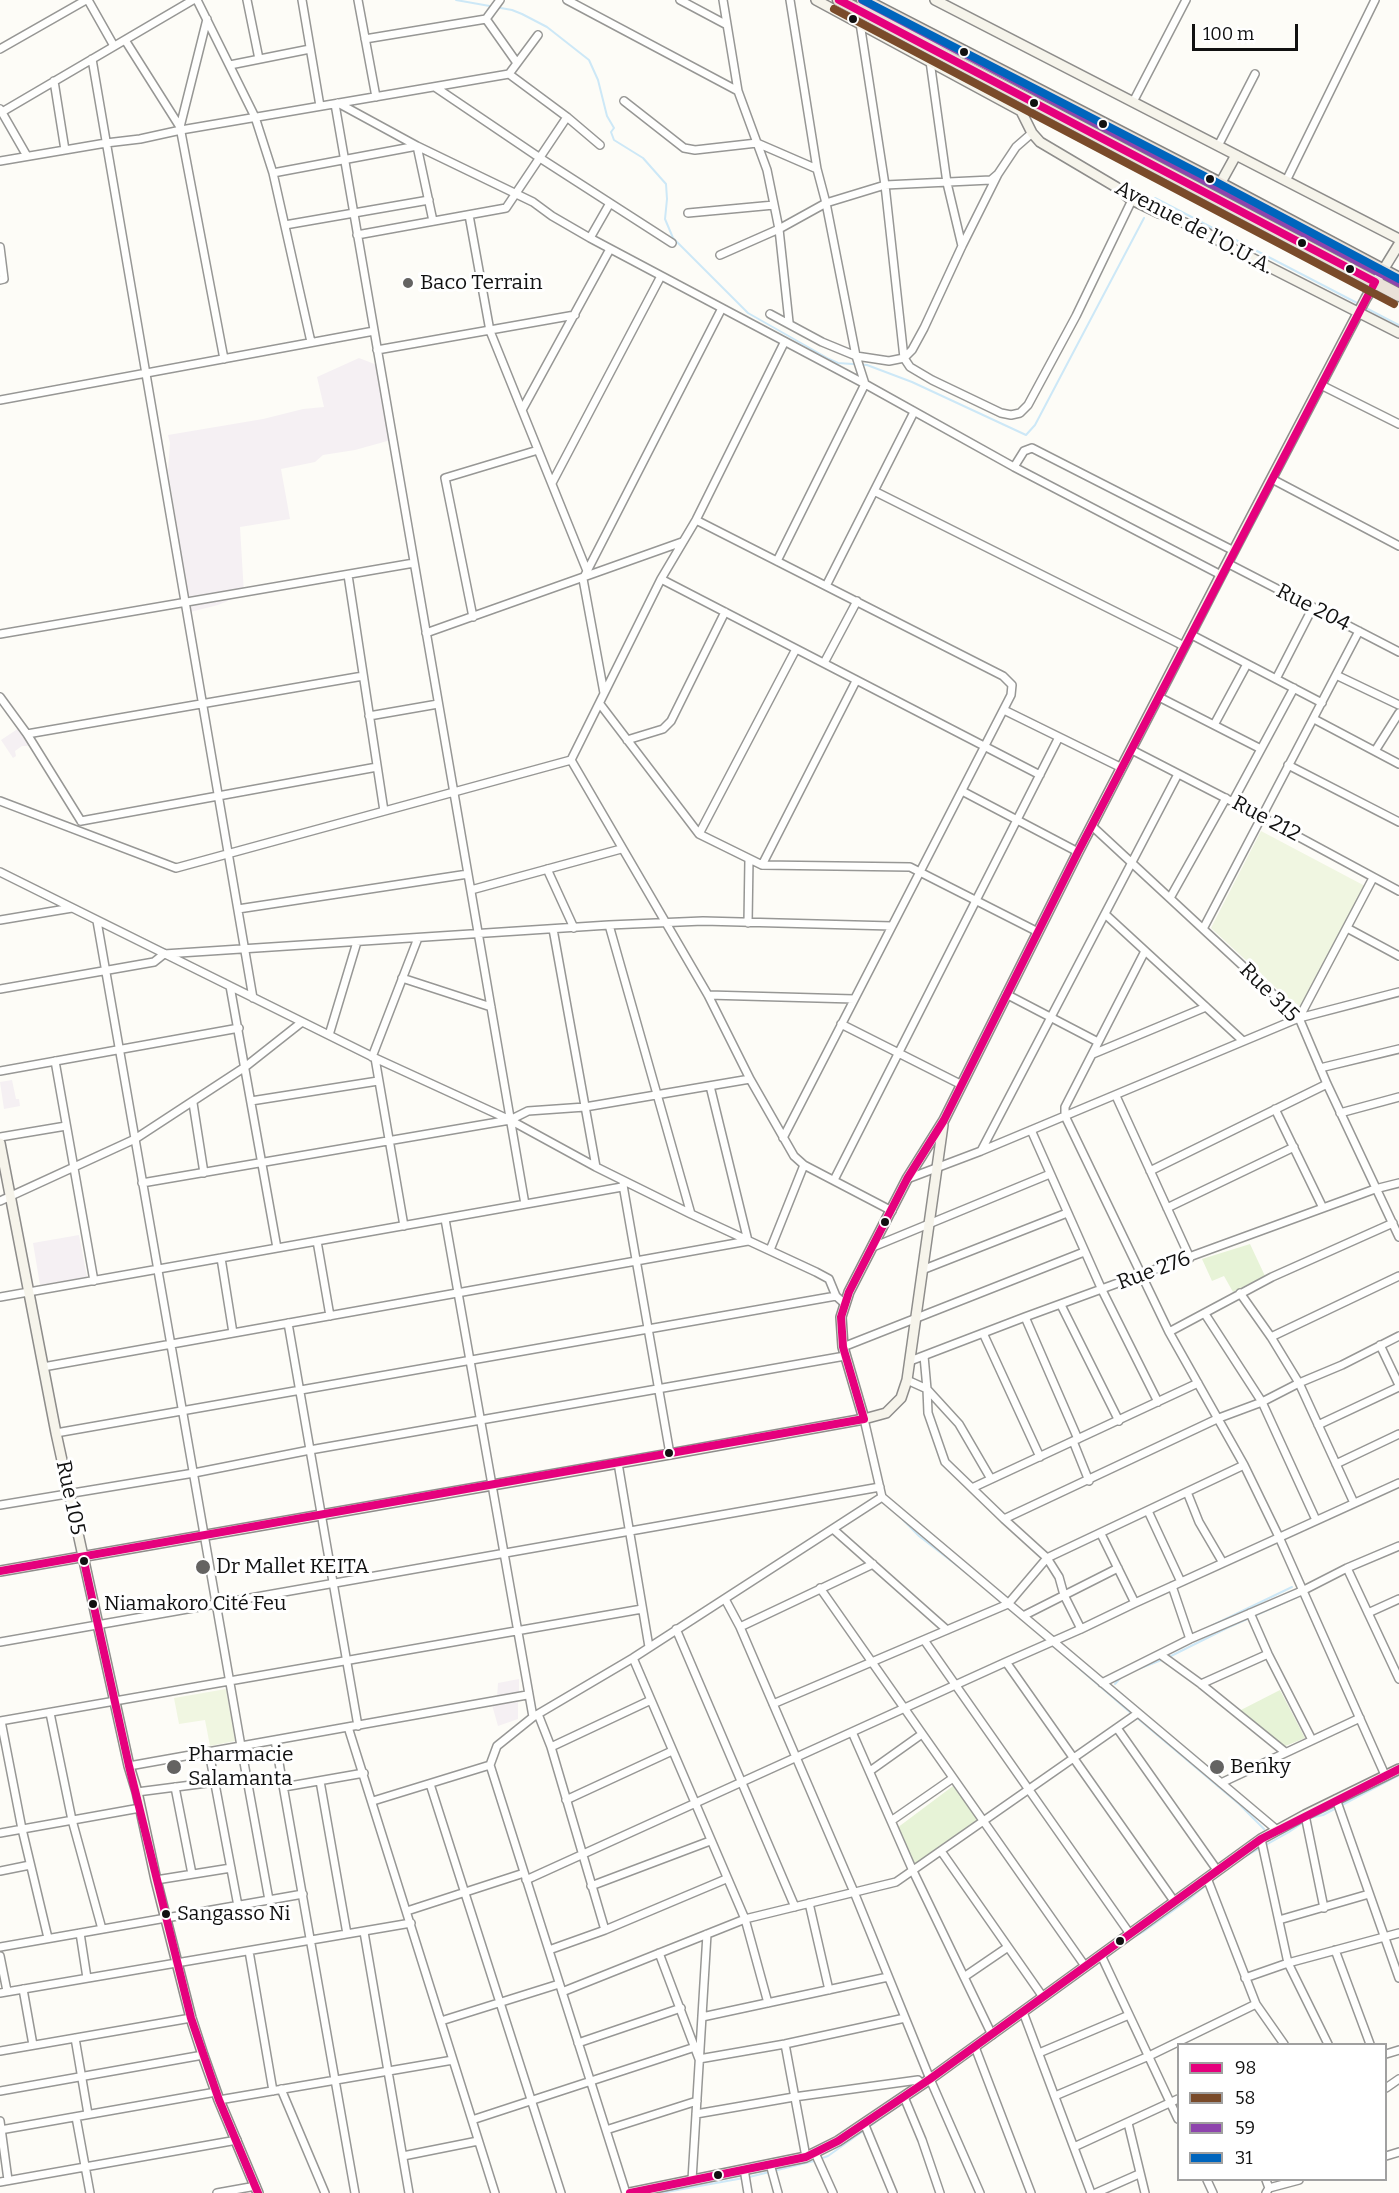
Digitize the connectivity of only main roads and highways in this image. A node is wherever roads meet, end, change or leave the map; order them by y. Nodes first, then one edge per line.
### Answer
1 (840, 0) edge
2 (863, 0) edge
3 (1399, 279) edge
4 (1399, 295) edge

1 - 4 highway, Avenue de l'O.U.A.
2 - 3 highway

